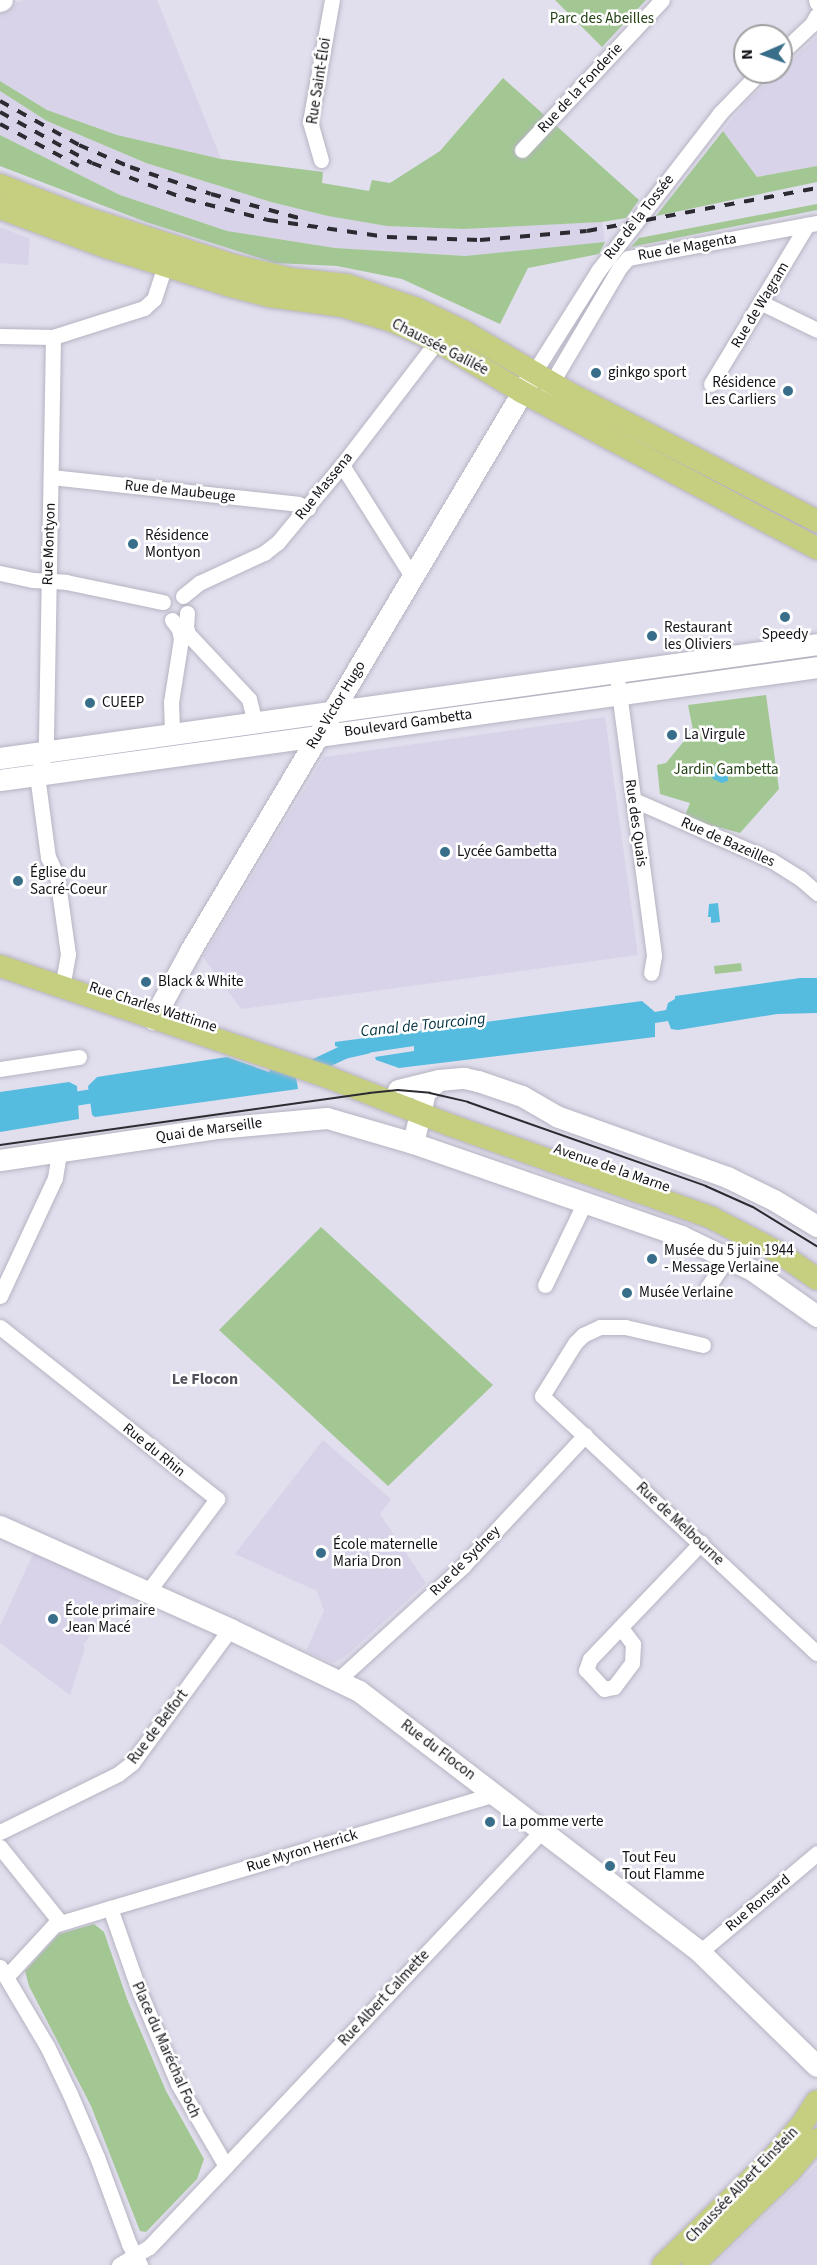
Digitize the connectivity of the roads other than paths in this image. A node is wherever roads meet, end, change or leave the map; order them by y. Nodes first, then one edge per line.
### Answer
1 (332, 0) edge
2 (662, 0) edge
3 (817, 15) edge
4 (793, 42) edge
5 (748, 84) edge
6 (522, 150) dead end
7 (321, 160) dead end
8 (0, 185) edge
9 (0, 208) edge
10 (812, 224) edge
11 (165, 266) junction
12 (762, 303) junction
13 (817, 330) edge
14 (0, 336) edge
15 (53, 337) junction
16 (437, 342) junction
17 (527, 383) junction
18 (711, 384) dead end
19 (553, 385) junction
20 (342, 465) junction
21 (51, 477) junction
22 (308, 508) junction
23 (817, 521) edge
24 (817, 548) edge
25 (0, 573) edge
26 (412, 576) junction
27 (48, 581) junction
28 (183, 596) junction
29 (163, 602) junction
30 (187, 613) junction
31 (172, 620) junction
32 (817, 644) edge
33 (212, 662) junction
34 (817, 667) edge
35 (176, 670) junction
36 (616, 672) junction
37 (619, 694) junction
38 (331, 712) junction
39 (255, 723) junction
40 (172, 734) junction
41 (317, 736) junction
42 (46, 751) junction
43 (0, 758) edge
44 (37, 775) junction
45 (0, 780) edge
46 (633, 800) junction
47 (817, 893) edge
48 (0, 954) edge
49 (0, 966) edge
50 (651, 973) dead end
51 (64, 977) junction
52 (156, 1014) junction
53 (79, 1057) dead end
54 (0, 1069) edge
55 (348, 1072) joint
56 (325, 1076) joint
57 (439, 1080) junction
58 (398, 1090) junction
59 (421, 1107) junction
60 (413, 1143) junction
61 (59, 1152) junction
62 (0, 1160) edge
63 (585, 1202) junction
64 (817, 1226) edge
65 (728, 1257) junction
66 (817, 1264) edge
67 (817, 1279) edge
68 (545, 1285) dead end
69 (707, 1288) dead end
70 (0, 1296) edge
71 (817, 1316) edge
72 (0, 1327) edge
73 (703, 1346) dead end
74 (585, 1435) junction
75 (0, 1526) edge
76 (701, 1543) junction
77 (147, 1593) junction
78 (621, 1628) dead end
79 (230, 1629) junction
80 (817, 1653) edge
81 (339, 1679) junction
82 (495, 1794) junction
83 (542, 1830) junction
84 (0, 1832) edge
85 (0, 1847) edge
86 (817, 1853) edge
87 (110, 1908) junction
88 (60, 1922) junction
89 (700, 1952) junction
90 (4, 1972) edge
91 (817, 2066) edge
92 (817, 2101) edge
93 (814, 2144) edge
94 (226, 2166) junction
95 (138, 2261) edge
96 (119, 2265) edge
97 (663, 2265) edge
98 (693, 2265) edge

1 - 7 street, Rue Saint-Éloi
2 - 6 street, Rue de la Fonderie
3 - 4 street
5 - 17 street, Rue de la Tossée
8 - 17 main road, Chaussée Galilée
9 - 11 main road, Chaussée Galilée
10 - 12 street, Rue de Wagram
10 - 19 street, Rue de Magenta
11 - 15 street
11 - 16 main road, Chaussée Galilée
12 - 13 street
12 - 18 street, Rue de Wagram
14 - 15 street
15 - 21 street, Rue Montyon
16 - 17 main road, Chaussée Galilée
16 - 20 street, Rue Massena
17 - 19 main road, Chaussée Galilée
17 - 24 main road, Chaussée Galilée
17 - 26 street, Rue Victor Hugo
19 - 23 main road, Chaussée Galilée
20 - 22 street, Rue Massena
20 - 26 street
21 - 22 street, Rue de Maubeuge
21 - 27 street, Rue Montyon
22 - 28 street, Rue Massena
25 - 27 street
26 - 38 street, Rue Victor Hugo
27 - 29 street
27 - 42 street, Rue Montyon
28 - 29 street
28 - 30 street
29 - 31 street
30 - 31 street
30 - 33 street
31 - 35 street
32 - 36 street, Boulevard Gambetta
33 - 35 street
33 - 39 street
34 - 37 street, Boulevard Gambetta
35 - 40 street
36 - 37 street, Rue des Quais
36 - 38 street, Boulevard Gambetta
37 - 41 street, Boulevard Gambetta
37 - 46 street, Rue des Quais
38 - 39 street, Boulevard Gambetta
38 - 41 street, Rue Victor Hugo
39 - 40 street, Boulevard Gambetta
40 - 42 street, Boulevard Gambetta
41 - 44 street, Boulevard Gambetta
41 - 52 street, Rue Victor Hugo
42 - 43 street, Boulevard Gambetta
42 - 44 street, Rue Montyon
44 - 45 street, Boulevard Gambetta
44 - 51 street
46 - 47 street, Rue de Bazeilles
46 - 50 street, Rue des Quais
48 - 51 main road, Rue Charles Wattinne
49 - 52 main road, Rue Charles Wattinne
51 - 52 main road, Rue Charles Wattinne
52 - 55 main road, Rue Charles Wattinne
52 - 56 main road, Rue Charles Wattinne
53 - 54 street
55 - 58 main road, Avenue de la Marne
56 - 59 main road, Avenue de la Marne
57 - 58 street, Avenue de la Marne
57 - 59 street
57 - 64 street, Avenue de la Marne
58 - 59 main road, Avenue de la Marne
59 - 60 street
59 - 66 main road, Avenue de la Marne
59 - 67 main road, Avenue de la Marne
60 - 61 street, Quai de Marseille
60 - 63 street
61 - 62 street, Quai de Marseille
61 - 70 street
63 - 65 street
63 - 68 street
65 - 69 street
65 - 71 street
72 - 77 street, Rue du Rhin
73 - 74 street, Rue de Melbourne
74 - 76 street, Rue de Melbourne
74 - 81 street, Rue de Sydney
75 - 77 street, Rue du Flocon
76 - 78 street
76 - 80 street, Rue de Melbourne
77 - 79 street, Rue du Flocon
79 - 81 street, Rue du Flocon
79 - 84 street, Rue de Belfort
81 - 82 street, Rue du Flocon
82 - 83 street, Rue du Flocon
82 - 87 street, Rue Myron Herrick
83 - 89 street, Rue du Flocon
83 - 94 street, Rue Albert Calmette
85 - 88 street
86 - 89 street, Rue Ronsard
87 - 88 street
87 - 94 street, Place du Maréchal Foch
88 - 90 street
89 - 91 street, Rue du Flocon
90 - 95 street
92 - 97 main road, Chaussée Albert Einstein
93 - 98 main road, Chaussée Albert Einstein
94 - 95 street
95 - 96 street

